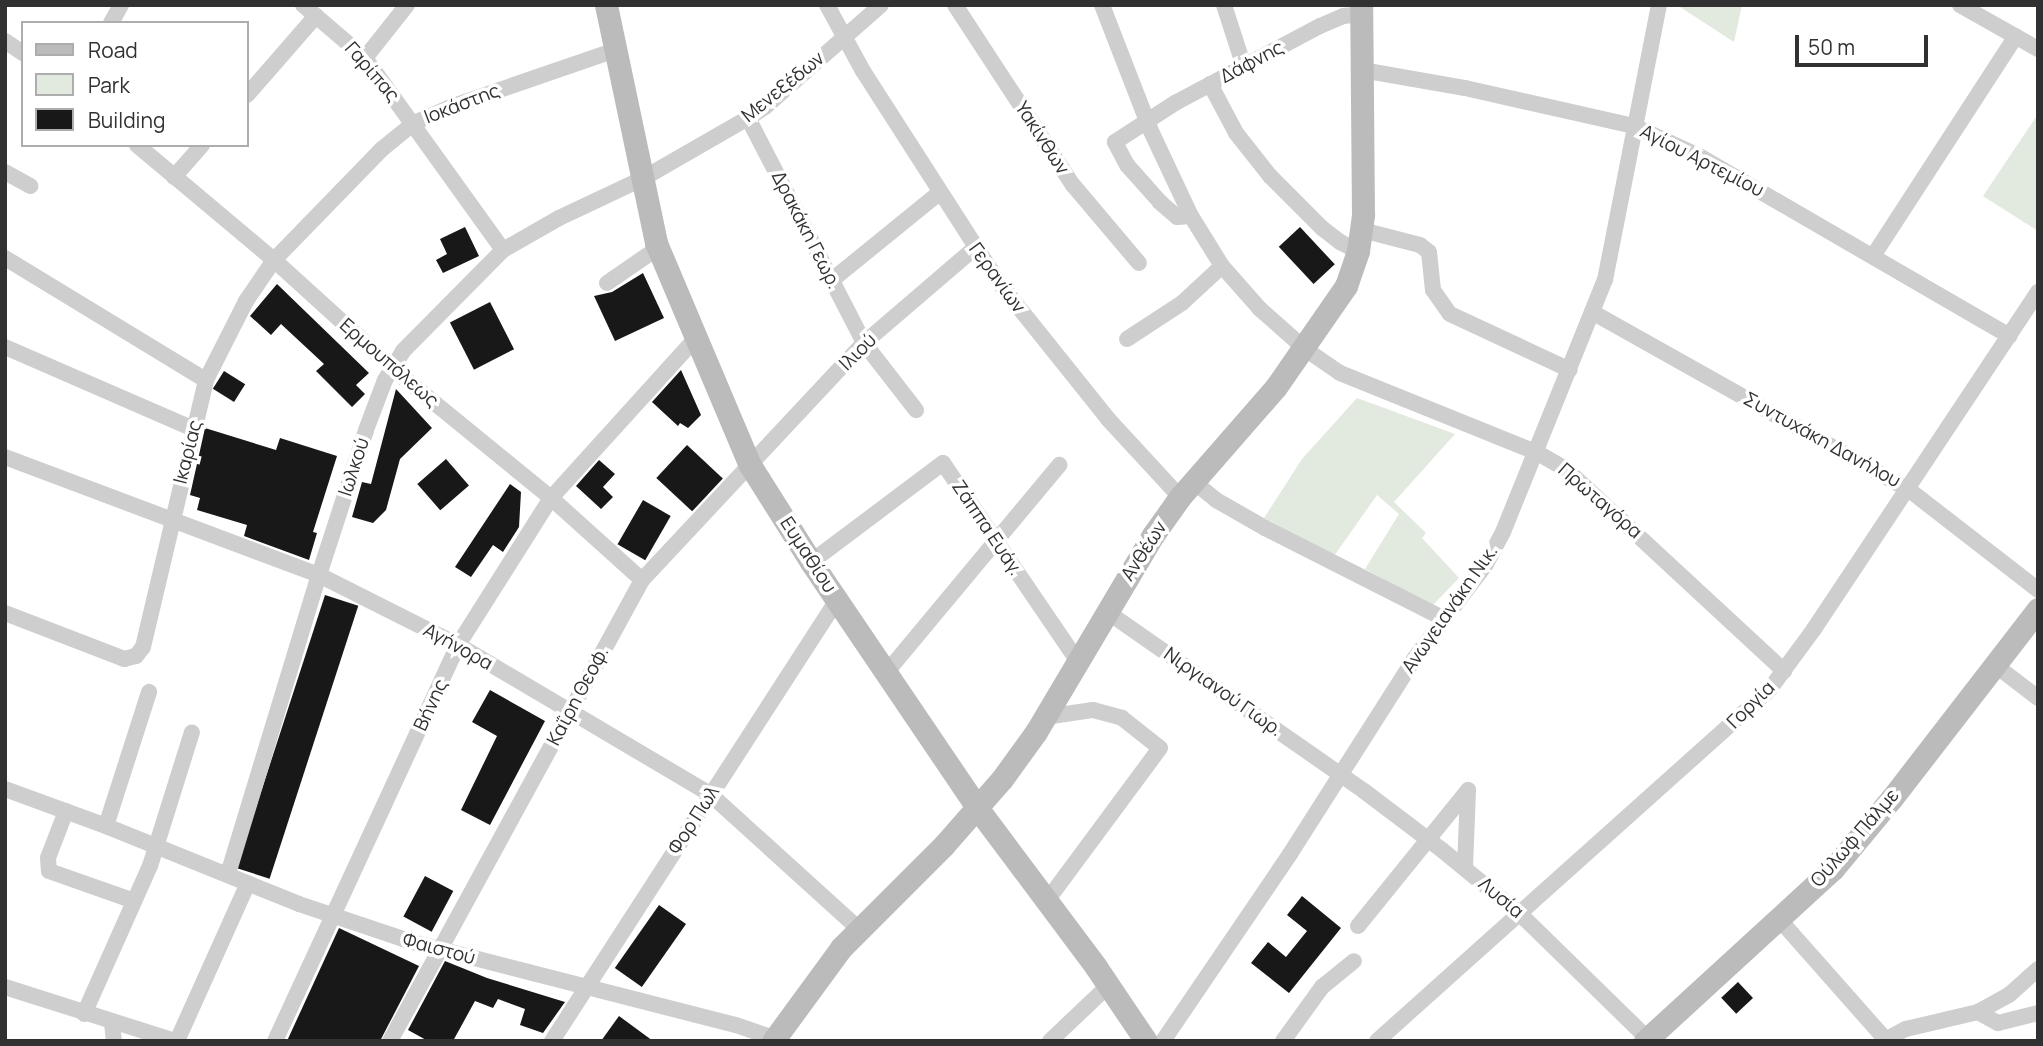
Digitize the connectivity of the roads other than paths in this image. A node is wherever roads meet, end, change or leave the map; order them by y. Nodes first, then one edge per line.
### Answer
1 (121, 5) edge
2 (303, 5) edge
3 (407, 5) edge
4 (607, 5) edge
5 (827, 5) edge
6 (881, 5) edge
7 (955, 5) edge
8 (1102, 5) edge
9 (1224, 5) edge
10 (1659, 5) edge
11 (1960, 5) edge
12 (1361, 10) edge
13 (316, 16) junction
14 (112, 21) edge
15 (2016, 36) junction
16 (842, 37) junction
17 (5, 41) edge
18 (2038, 49) edge
19 (616, 50) junction
20 (21, 52) edge
21 (365, 58) junction
22 (1244, 66) junction
23 (1362, 70) junction
24 (1210, 84) junction
25 (248, 93) edge
26 (748, 118) junction
27 (1147, 120) junction
28 (414, 123) junction
29 (1634, 126) junction
30 (139, 147) edge
31 (200, 147) edge
32 (5, 172) edge
33 (174, 177) junction
34 (642, 179) junction
35 (30, 186) dead end
36 (939, 193) junction
37 (1191, 216) junction
38 (1360, 240) junction
39 (658, 248) junction
40 (975, 248) junction
41 (503, 250) junction
42 (1873, 256) junction
43 (5, 258) edge
44 (274, 260) junction
45 (1139, 263) dead end
46 (1222, 266) junction
47 (832, 280) junction
48 (607, 283) dead end
49 (2038, 292) edge
50 (1592, 312) junction
51 (2010, 336) junction
52 (695, 339) junction
53 (1127, 339) dead end
54 (864, 343) junction
55 (5, 347) edge
56 (1305, 349) junction
57 (391, 367) junction
58 (1570, 370) junction
59 (206, 380) junction
60 (916, 410) dead end
61 (194, 429) junction
62 (1536, 452) junction
63 (6, 461) edge
64 (750, 465) junction
65 (1059, 465) dead end
66 (1908, 489) junction
67 (1187, 490) junction
68 (551, 498) junction
69 (172, 520) junction
70 (998, 542) junction
71 (811, 562) junction
72 (319, 575) junction
73 (642, 580) junction
74 (2038, 590) edge
75 (837, 600) junction
76 (2038, 609) edge
77 (1106, 611) junction
78 (5, 613) edge
79 (1444, 620) junction
80 (458, 646) junction
81 (1077, 660) junction
82 (1995, 665) junction
83 (1784, 671) junction
84 (886, 673) junction
85 (149, 692) dead end
86 (2038, 698) edge
87 (570, 713) junction
88 (1045, 717) junction
89 (192, 732) dead end
90 (1340, 775) junction
91 (5, 789) edge
92 (710, 794) junction
93 (978, 809) junction
94 (66, 811) junction
95 (106, 826) junction
96 (1427, 838) junction
97 (157, 846) junction
98 (1465, 868) junction
99 (228, 874) junction
100 (248, 883) junction
101 (134, 901) junction
102 (1046, 902) junction
103 (1521, 915) junction
104 (332, 916) junction
105 (1779, 919) junction
106 (1358, 926) dead end
107 (859, 929) junction
108 (439, 949) junction
109 (1354, 961) dead end
110 (2038, 969) edge
111 (1109, 985) junction
112 (5, 987) edge
113 (587, 987) junction
114 (1978, 1012) junction
115 (2038, 1013) edge
116 (84, 1014) junction
117 (112, 1023) junction
118 (1646, 1039) edge
119 (777, 1040) edge
120 (1884, 1040) edge
121 (114, 1041) edge
122 (176, 1041) edge
123 (275, 1041) edge
124 (390, 1041) edge
125 (552, 1041) edge
126 (1050, 1041) edge
127 (1146, 1041) edge
128 (1163, 1041) edge
129 (1283, 1041) edge
130 (1377, 1041) edge

1 - 14 street
2 - 13 street, Γαρίπας
3 - 21 street
4 - 19 street, Ευμαθίου
5 - 16 street, Γερανίων
6 - 16 street, Μενεξέδων
7 - 45 street, Υακίνθων
8 - 27 street, Πρωταγόρα
9 - 22 street
10 - 29 street, Ανωγειανάκη Νικ.
11 - 15 street
12 - 22 street, Δάφνης
12 - 23 street, Ανθέων
13 - 21 street, Γαρίπας
13 - 25 street
15 - 18 street
15 - 42 street
16 - 26 street, Μενεξέδων
16 - 36 street, Γερανίων
17 - 20 street
19 - 28 street, Ιοκάστης
19 - 34 street, Ευμαθίου
21 - 28 street, Γαρίπας
22 - 24 street, Δάφνης
23 - 29 street, Αγίου Αρτεμίου
23 - 38 street, Ανθέων
24 - 27 street, Δάφνης
24 - 38 street
26 - 34 street, Μενεξέδων
26 - 47 street, Δρακάκη Γεωρ.
27 - 37 street, Πρωταγόρα
27 - 37 street, Δάφνης
28 - 41 street, Γαρίπας
28 - 44 street, Ιοκάστης
29 - 42 street, Αγίου Αρτεμίου
29 - 50 street, Ανωγειανάκη Νικ.
30 - 33 street, Ερμουπόλεως
31 - 33 street
32 - 35 street
33 - 44 street, Ερμουπόλεως
34 - 39 street, Ευμαθίου
34 - 41 street, Ιωλκού
36 - 40 street, Γερανίων
36 - 47 street
37 - 46 street, Πρωταγόρα
38 - 56 street, Ανθέων
38 - 58 street
39 - 48 street
39 - 52 street, Ευμαθίου
40 - 54 street, Ιλιού
40 - 67 street, Γερανίων
41 - 57 street, Ιωλκού
42 - 51 street, Αγίου Αρτεμίου
43 - 59 street
44 - 57 street, Ερμουπόλεως
44 - 59 street, Ικαρίας
46 - 53 street
46 - 56 street, Πρωταγόρα
47 - 54 street, Δρακάκη Γεωρ.
49 - 51 street, Γοργία
50 - 58 street, Ανωγειανάκη Νικ.
50 - 66 street, Συντυχάκη Δανήλου
51 - 66 street, Γοργία
52 - 64 street, Ευμαθίου
52 - 68 street, Βήνης
54 - 60 street, Δρακάκη Γεωρ.
54 - 64 street, Ιλιού
55 - 61 street
56 - 62 street, Πρωταγόρα
56 - 67 street, Ανθέων
57 - 68 street, Ερμουπόλεως
57 - 72 street, Ιωλκού
58 - 62 street, Ανωγειανάκη Νικ.
59 - 61 street, Ικαρίας
61 - 69 street, Ικαρίας
62 - 79 street, Ανωγειανάκη Νικ.
62 - 83 street, Πρωταγόρα
63 - 69 street, Αγήνορα
64 - 71 street, Ευμαθίου
64 - 73 street, Καΐρη Θεοφ.
65 - 70 street
66 - 74 street, Συντυχάκη Δανήλου
66 - 83 street, Γοργία
67 - 77 street, Ανθέων
67 - 79 street, Γερανίων
68 - 73 street, Ερμουπόλεως
68 - 80 street, Βήνης
69 - 72 street, Αγήνορα
69 - 78 street, Ικαρίας
70 - 71 street, Ζάππα Ευάγ.
70 - 81 street, Ζάππα Ευάγ.
70 - 84 street
71 - 75 street, Ευμαθίου
72 - 80 street, Αγήνορα
72 - 99 street, Ιωλκού
73 - 87 street, Καΐρη Θεοφ.
75 - 84 street, Ευμαθίου
75 - 92 street, Φορ Πωλ
76 - 82 street, Ούλωφ Πάλμε
77 - 81 street, Ανθέων
77 - 90 street, Νιργιανού Γιωρ.
79 - 90 street, Ανωγειανάκη Νικ.
80 - 87 street, Αγήνορα
80 - 104 street, Βήνης
81 - 88 street, Ανθέων
82 - 86 street
82 - 105 street, Ούλωφ Πάλμε
83 - 103 street, Γοργία
84 - 93 street, Ευμαθίου
85 - 95 street
87 - 92 street, Αγήνορα
87 - 108 street, Καΐρη Θεοφ.
88 - 93 street, Ανθέων
88 - 102 street
89 - 97 street
90 - 96 street, Λυσία
90 - 128 street, Ανωγειανάκη Νικ.
91 - 94 street, Φαιστού
92 - 107 street, Αγήνορα
92 - 113 street, Φορ Πωλ
93 - 102 street, Ευμαθίου
93 - 107 street, Ανθέων
94 - 95 street, Φαιστού
94 - 101 street
95 - 97 street, Φαιστού
96 - 98 street, Λυσία
96 - 98 street
96 - 106 street
97 - 99 street, Φαιστού
97 - 101 street
98 - 103 street, Λυσία
99 - 100 street, Φαιστού
100 - 104 street, Φαιστού
100 - 122 street
101 - 116 street
102 - 111 street, Ευμαθίου
103 - 118 street, Λυσία
103 - 130 street, Γοργία
104 - 108 street, Φαιστού
104 - 123 street, Βήνης
105 - 118 street, Ούλωφ Πάλμε
105 - 120 street
107 - 119 street, Ανθέων
108 - 113 street, Φαιστού
108 - 124 street, Καΐρη Θεοφ.
109 - 129 street
110 - 114 street
111 - 126 street
111 - 127 street, Ευμαθίου
112 - 116 street
113 - 119 street, Φαιστού
113 - 125 street, Φορ Πωλ
114 - 115 street
114 - 120 street
116 - 117 street
117 - 121 street
117 - 122 street

